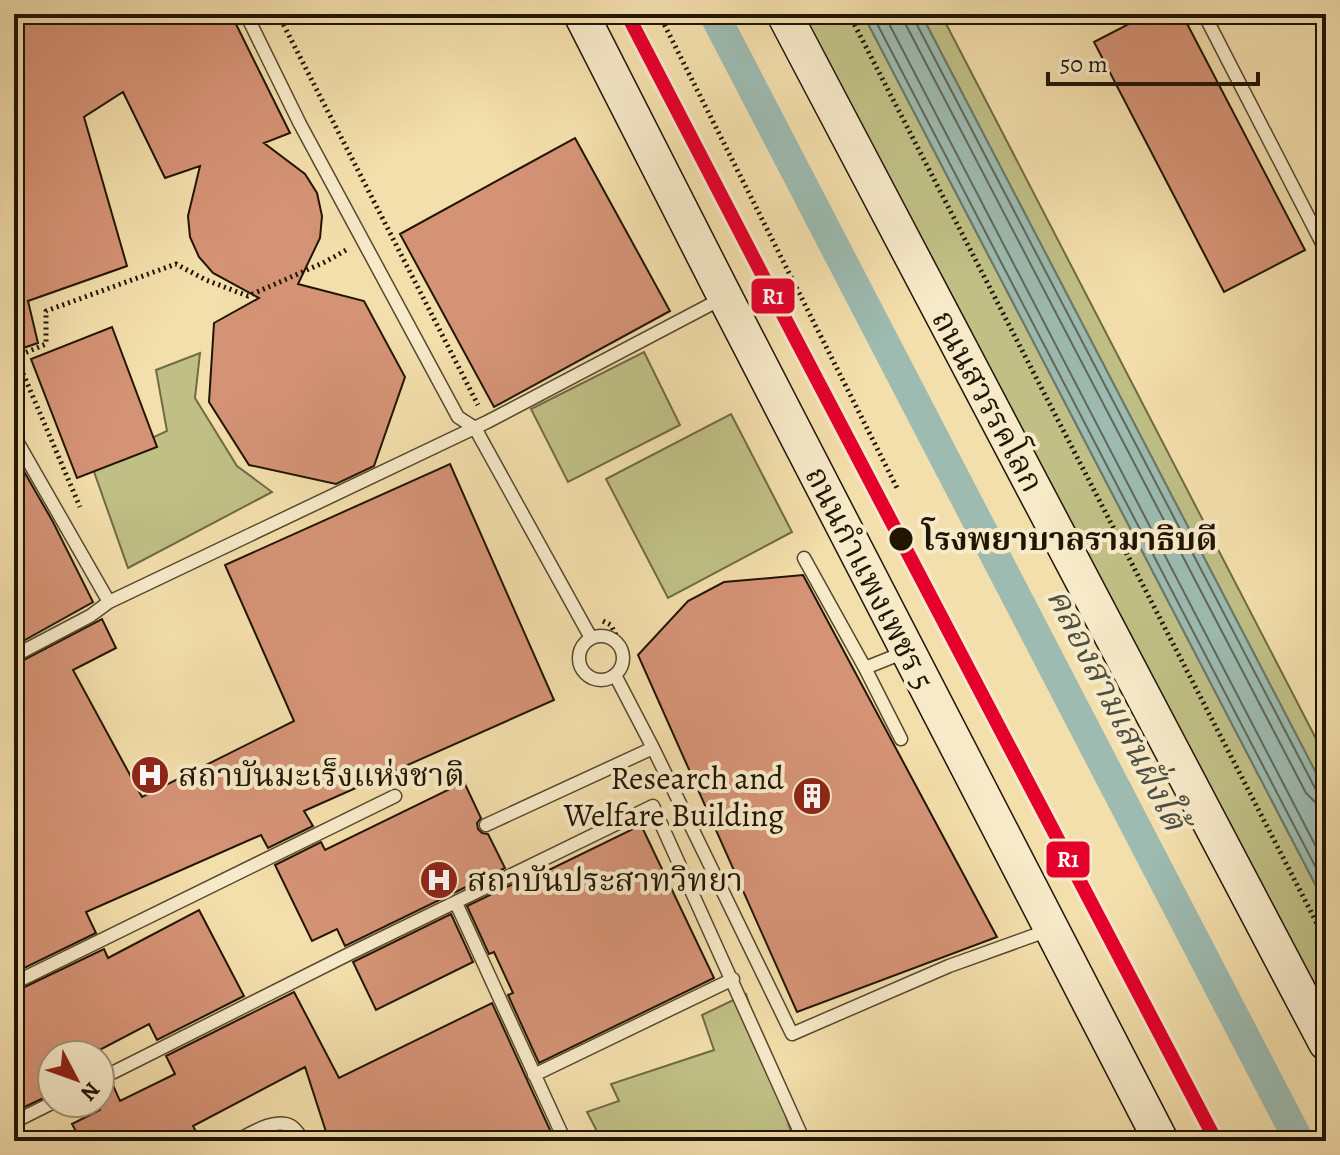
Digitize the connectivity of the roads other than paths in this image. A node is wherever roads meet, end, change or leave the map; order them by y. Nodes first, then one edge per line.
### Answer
1 (246, 14) edge
2 (581, 14) edge
3 (784, 14) edge
4 (1204, 14) edge
5 (1326, 251) edge
6 (725, 297) junction
7 (475, 428) junction
8 (14, 436) edge
9 (804, 558) dead end
10 (109, 602) junction
11 (591, 638) junction
12 (908, 651) junction
13 (14, 656) edge
14 (865, 668) junction
15 (615, 675) junction
16 (901, 739) dead end
17 (653, 748) junction
18 (395, 796) dead end
19 (486, 825) dead end
20 (456, 903) junction
21 (1052, 929) junction
22 (733, 979) junction
23 (14, 983) edge
24 (1326, 1043) edge
25 (116, 1071) edge
26 (534, 1075) junction
27 (36, 1111) edge
28 (14, 1122) edge
29 (236, 1141) edge
30 (304, 1141) edge
31 (565, 1141) edge
32 (804, 1141) edge
33 (1161, 1141) edge

1 - 7 lane
2 - 6 street, ถนนกำแพงเพชร 5
3 - 24 street, ถนนสวรรคโลก
4 - 5 lane
6 - 7 lane
6 - 12 street, ถนนกำแพงเพชร 5
7 - 10 lane
7 - 11 lane
8 - 10 lane
9 - 14 lane
10 - 13 lane
11 - 15 lane
11 - 15 lane
12 - 14 lane
12 - 21 street, ถนนกำแพงเพชร 5
14 - 16 lane
15 - 17 lane
17 - 19 lane
17 - 21 lane
18 - 23 lane
20 - 22 lane
20 - 25 lane
20 - 26 lane
21 - 33 street, ถนนกำแพงเพชร 5
22 - 26 lane
22 - 32 lane
26 - 31 lane
27 - 28 lane
29 - 30 lane

